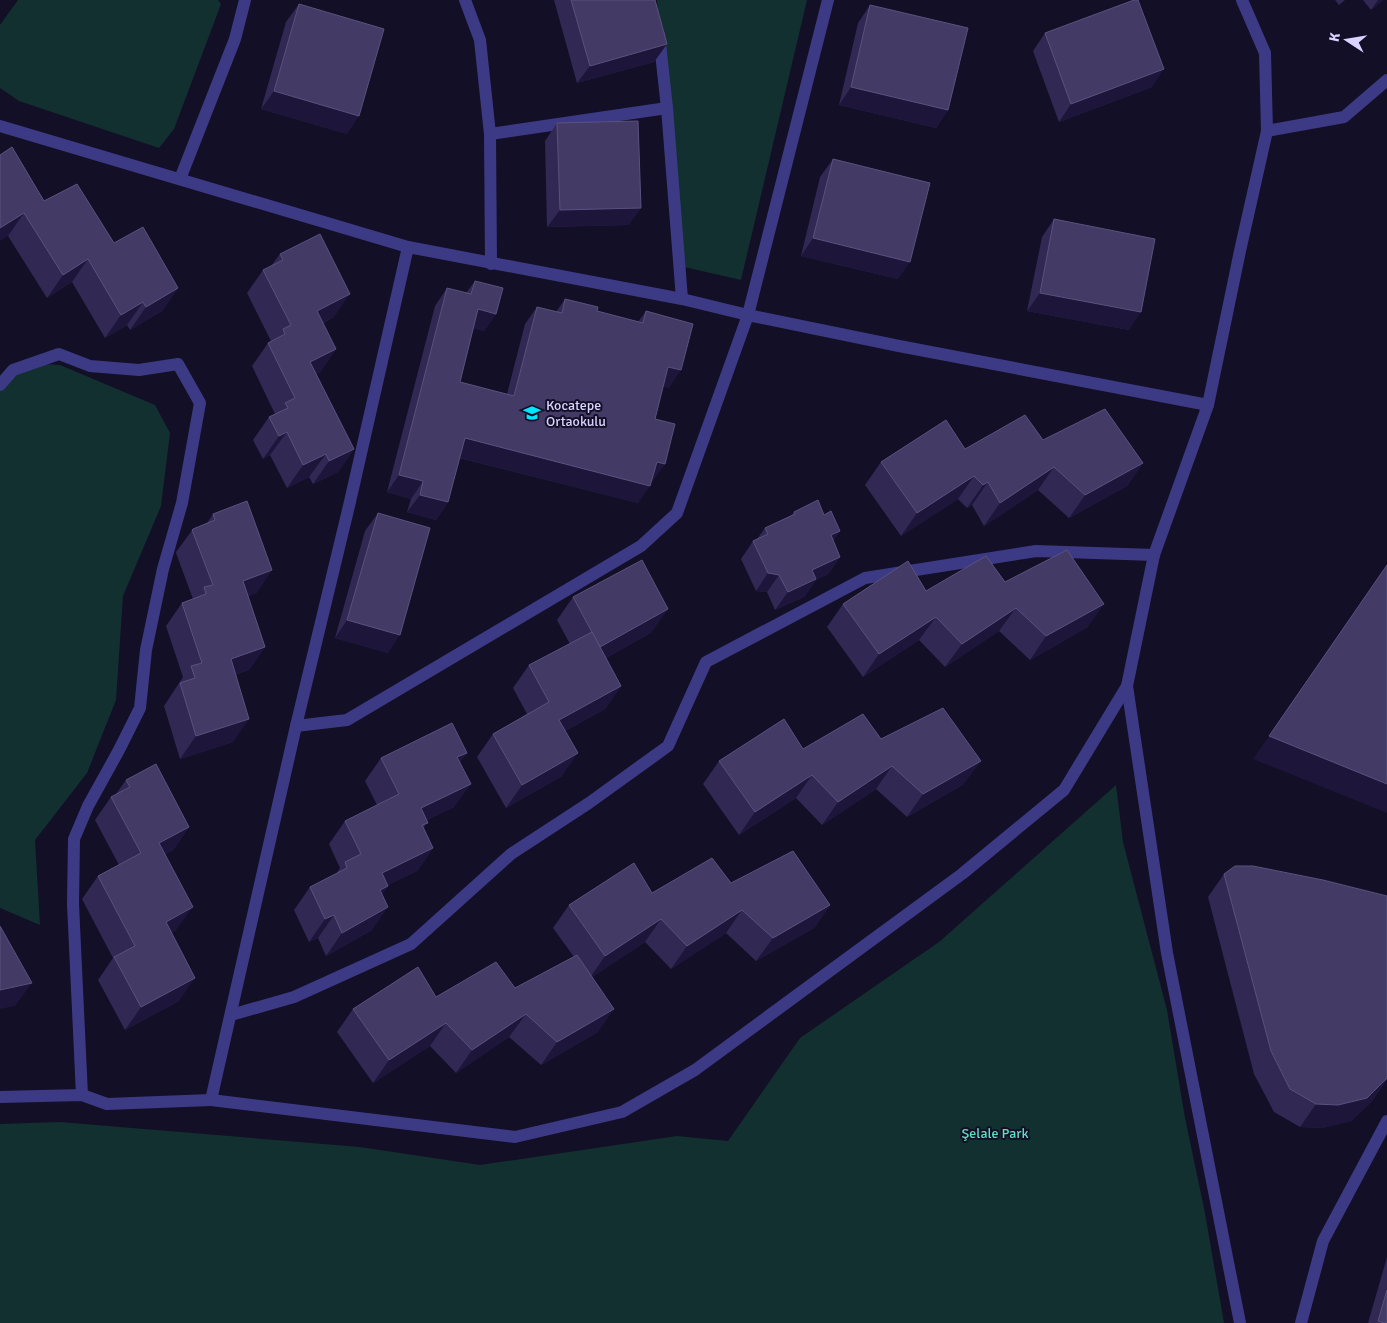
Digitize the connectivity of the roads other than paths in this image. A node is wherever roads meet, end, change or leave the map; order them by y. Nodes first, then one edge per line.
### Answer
1 (245, 0) edge
2 (465, 0) edge
3 (828, 0) edge
4 (1242, 0) edge
5 (657, 25) edge
6 (1387, 80) edge
7 (667, 108) junction
8 (0, 126) edge
9 (1267, 131) junction
10 (490, 134) junction
11 (180, 179) junction
12 (408, 247) junction
13 (491, 264) junction
14 (682, 299) junction
15 (748, 316) junction
16 (0, 385) edge
17 (1208, 405) junction
18 (1154, 555) junction
19 (1127, 686) junction
20 (296, 726) junction
21 (231, 1016) junction
22 (82, 1095) junction
23 (0, 1096) edge
24 (212, 1100) junction
25 (1387, 1121) edge
26 (1240, 1323) edge
27 (1301, 1323) edge

1 - 11 street
2 - 10 street
3 - 15 street
4 - 9 street
5 - 7 street
6 - 9 street
7 - 10 street
7 - 14 street
8 - 11 street
9 - 17 street
10 - 13 street
11 - 12 street
12 - 13 street
12 - 20 street
13 - 14 street
14 - 15 street
15 - 17 street
15 - 20 street
16 - 22 street
17 - 18 street
18 - 19 street
18 - 21 street
19 - 24 street
19 - 26 street
20 - 21 street
21 - 24 street
22 - 23 street
22 - 24 street
25 - 27 street

